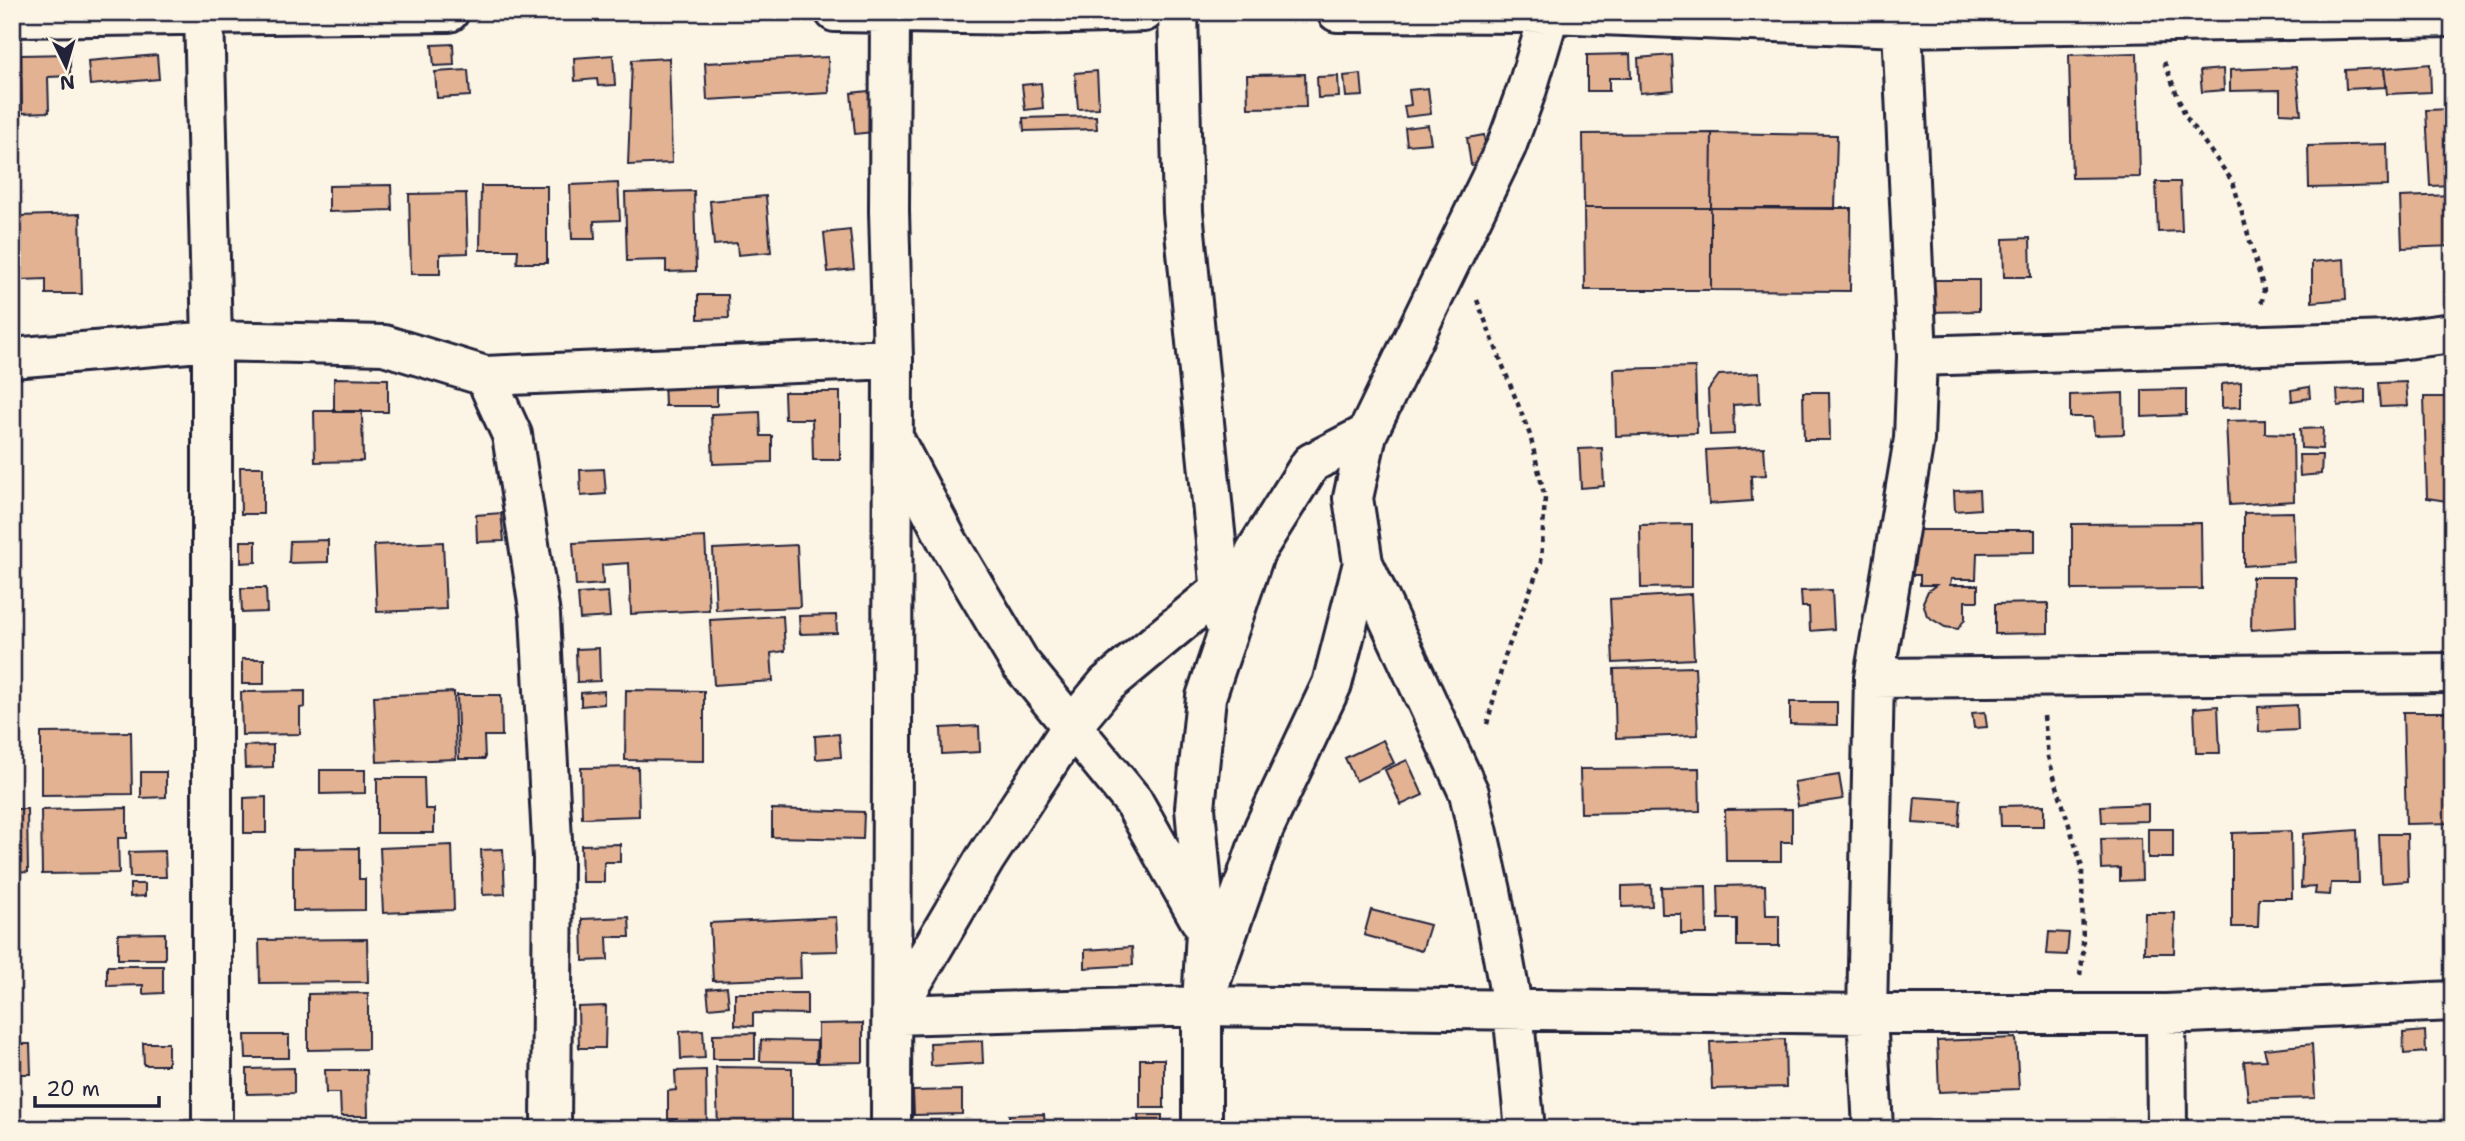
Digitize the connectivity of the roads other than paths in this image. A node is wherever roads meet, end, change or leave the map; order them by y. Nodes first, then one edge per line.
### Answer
1 (449, 12) edge
2 (835, 12) edge
3 (1144, 12) edge
4 (1178, 12) edge
5 (1337, 12) edge
6 (1374, 12) edge
7 (890, 13) edge
8 (1559, 13) edge
9 (204, 14) edge
10 (12, 16) edge
11 (2453, 17) edge
12 (1902, 27) junction
13 (2453, 332) edge
14 (212, 341) junction
15 (1917, 356) junction
16 (12, 358) edge
17 (893, 359) junction
18 (485, 376) junction
19 (1367, 434) junction
20 (893, 436) junction
21 (1363, 564) junction
22 (1222, 589) junction
23 (1225, 638) junction
24 (2449, 669) edge
25 (1874, 678) junction
26 (1072, 726) junction
27 (1206, 931) junction
28 (2453, 1001) edge
29 (1202, 1006) junction
30 (1513, 1011) junction
31 (1867, 1014) junction
32 (2166, 1014) junction
33 (893, 1015) junction
34 (212, 1129) edge
35 (551, 1129) edge
36 (891, 1129) edge
37 (1202, 1129) edge
38 (1525, 1129) edge
39 (1873, 1129) edge
40 (2166, 1129) edge

1 - 9 street
2 - 7 street
3 - 7 street
4 - 22 street
5 - 6 street
6 - 8 street
7 - 17 street
8 - 12 street
8 - 19 street
9 - 10 street
9 - 14 street
11 - 12 street
12 - 15 street
13 - 15 street
14 - 16 street
14 - 18 street
14 - 34 street
15 - 25 street
17 - 18 street
17 - 20 street
18 - 35 street
19 - 21 street
19 - 23 street
20 - 26 street
20 - 33 street
21 - 29 street
21 - 30 street
22 - 23 street
22 - 26 street
23 - 27 street
24 - 25 street
25 - 31 street
26 - 27 street
26 - 33 street
27 - 29 street
28 - 32 street
29 - 30 street
29 - 33 street
29 - 37 street
30 - 31 street
30 - 38 street
31 - 32 street
31 - 39 street
32 - 40 street
33 - 36 street

